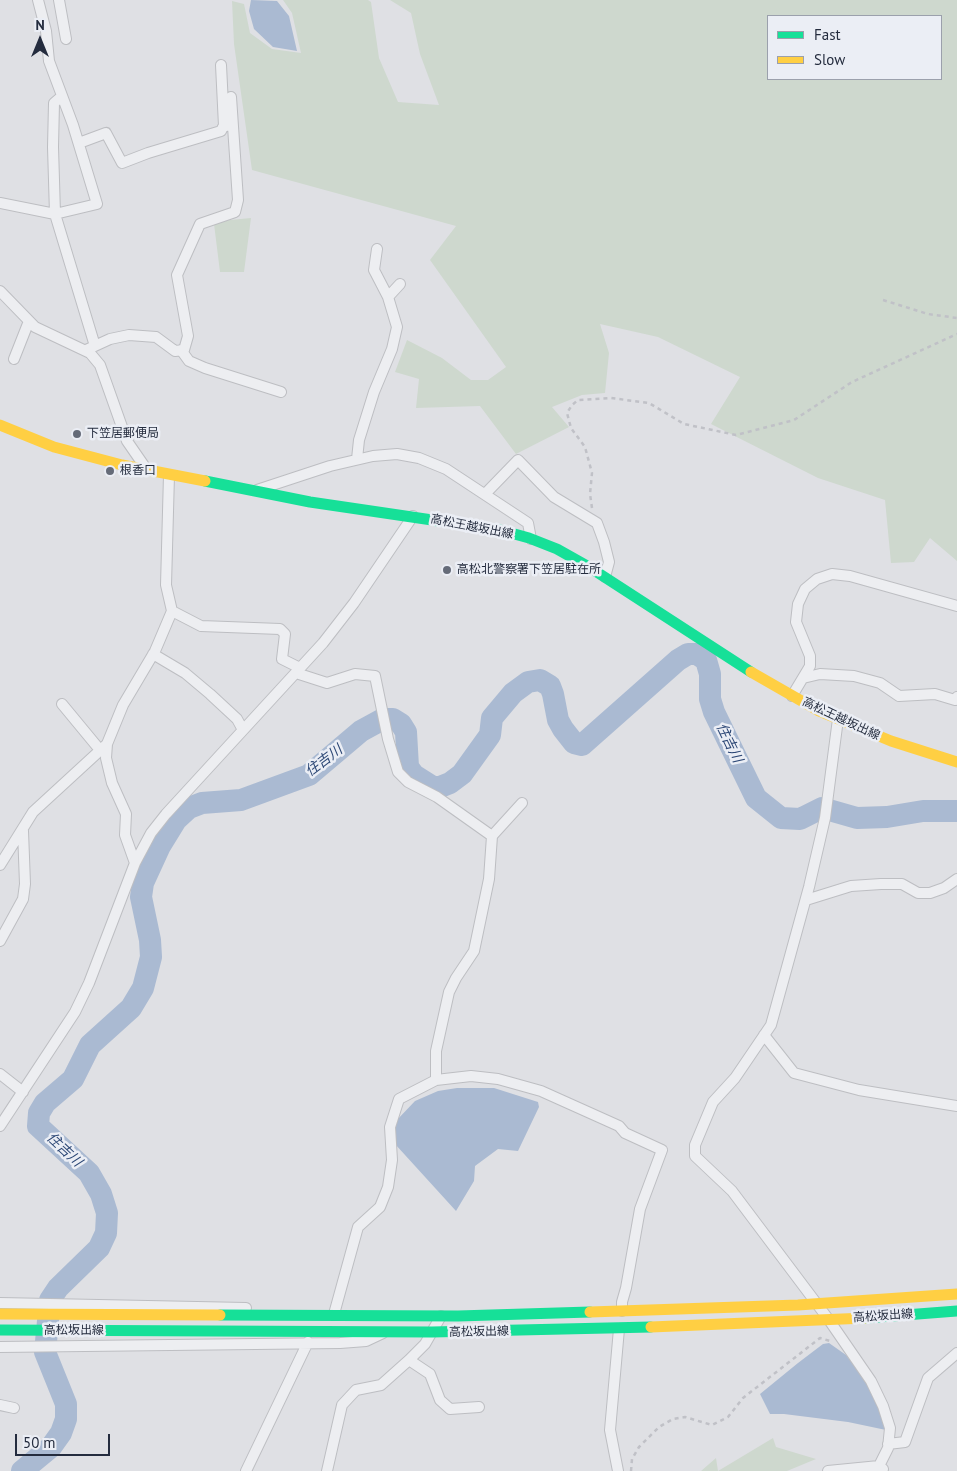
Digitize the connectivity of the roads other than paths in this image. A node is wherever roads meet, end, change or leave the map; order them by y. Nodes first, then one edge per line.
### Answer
1 (38, 0) edge
2 (59, 0) edge
3 (66, 39) dead end
4 (221, 65) dead end
5 (61, 97) junction
6 (230, 97) dead end
7 (228, 125) junction
8 (79, 143) junction
9 (0, 203) edge
10 (55, 214) junction
11 (377, 248) dead end
12 (400, 284) dead end
13 (0, 291) edge
14 (388, 298) junction
15 (29, 321) junction
16 (90, 348) junction
17 (181, 350) junction
18 (14, 359) dead end
19 (281, 392) dead end
20 (0, 425) edge
21 (357, 459) junction
22 (147, 471) junction
23 (169, 475) junction
24 (254, 491) junction
25 (485, 494) junction
26 (413, 516) junction
27 (532, 539) junction
28 (605, 577) junction
29 (957, 606) edge
30 (172, 611) junction
31 (153, 654) junction
32 (298, 670) junction
33 (803, 678) junction
34 (792, 696) junction
35 (957, 697) edge
36 (62, 704) dead end
37 (838, 720) junction
38 (243, 730) junction
39 (103, 747) junction
40 (957, 762) edge
41 (522, 803) dead end
42 (23, 830) junction
43 (492, 836) junction
44 (135, 863) junction
45 (0, 864) edge
46 (957, 879) edge
47 (806, 900) junction
48 (0, 941) edge
49 (764, 1035) junction
50 (0, 1074) edge
51 (436, 1080) junction
52 (22, 1092) junction
53 (957, 1106) edge
54 (0, 1126) edge
55 (957, 1294) edge
56 (0, 1302) edge
57 (816, 1304) junction
58 (622, 1311) junction
59 (957, 1311) edge
60 (0, 1314) edge
61 (322, 1314) junction
62 (334, 1314) junction
63 (441, 1316) junction
64 (829, 1320) junction
65 (619, 1329) junction
66 (0, 1330) edge
67 (386, 1332) junction
68 (432, 1332) junction
69 (308, 1342) junction
70 (0, 1347) edge
71 (957, 1352) edge
72 (409, 1360) junction
73 (0, 1405) edge
74 (479, 1407) dead end
75 (14, 1408) dead end
76 (888, 1444) junction
77 (882, 1469) edge
78 (246, 1471) edge
79 (327, 1471) edge
80 (618, 1471) edge
81 (828, 1471) edge

1 - 5 street
2 - 3 street
4 - 7 street
5 - 8 street
5 - 10 street
6 - 7 street
7 - 8 street
7 - 17 street
8 - 10 street
9 - 10 street
10 - 16 street
11 - 14 street
12 - 14 street
13 - 15 street
14 - 21 street
15 - 16 street
15 - 18 street
16 - 17 street
16 - 22 street
17 - 19 street
20 - 22 main road, 高松王越坂出線
21 - 24 street
21 - 25 street
22 - 23 main road, 高松王越坂出線
23 - 24 main road, 高松王越坂出線
23 - 30 street
24 - 26 main road, 高松王越坂出線
25 - 27 street
25 - 28 street
26 - 27 main road, 高松王越坂出線
26 - 32 street
27 - 28 main road, 高松王越坂出線
28 - 34 main road, 高松王越坂出線
29 - 33 street
30 - 31 street
30 - 32 street
31 - 38 street
31 - 39 street
32 - 38 street
32 - 43 street
33 - 34 street
33 - 35 street
34 - 37 main road, 高松王越坂出線
36 - 39 street
37 - 40 main road, 高松王越坂出線
37 - 47 street
38 - 44 street
39 - 42 street
39 - 44 street
41 - 43 street
42 - 45 street
42 - 48 street
43 - 51 street
44 - 52 street
46 - 47 street
47 - 49 street
49 - 53 street
49 - 57 street
50 - 52 street
51 - 58 street
51 - 62 street
52 - 54 street
55 - 57 main road, 高松坂出線
56 - 61 street
57 - 58 main road, 高松坂出線
57 - 64 street
58 - 63 main road, 高松坂出線
59 - 64 main road, 高松坂出線
60 - 61 main road, 高松坂出線
61 - 62 main road, 高松坂出線
62 - 63 main road, 高松坂出線
63 - 68 street
64 - 65 main road, 高松坂出線
64 - 76 street
65 - 68 main road, 高松坂出線
65 - 80 street
66 - 67 main road, 高松坂出線
67 - 68 main road, 高松坂出線
67 - 69 street
68 - 72 street
69 - 70 street
69 - 78 street
71 - 76 street
72 - 74 street
72 - 79 street
73 - 75 street
76 - 77 street
77 - 81 street

